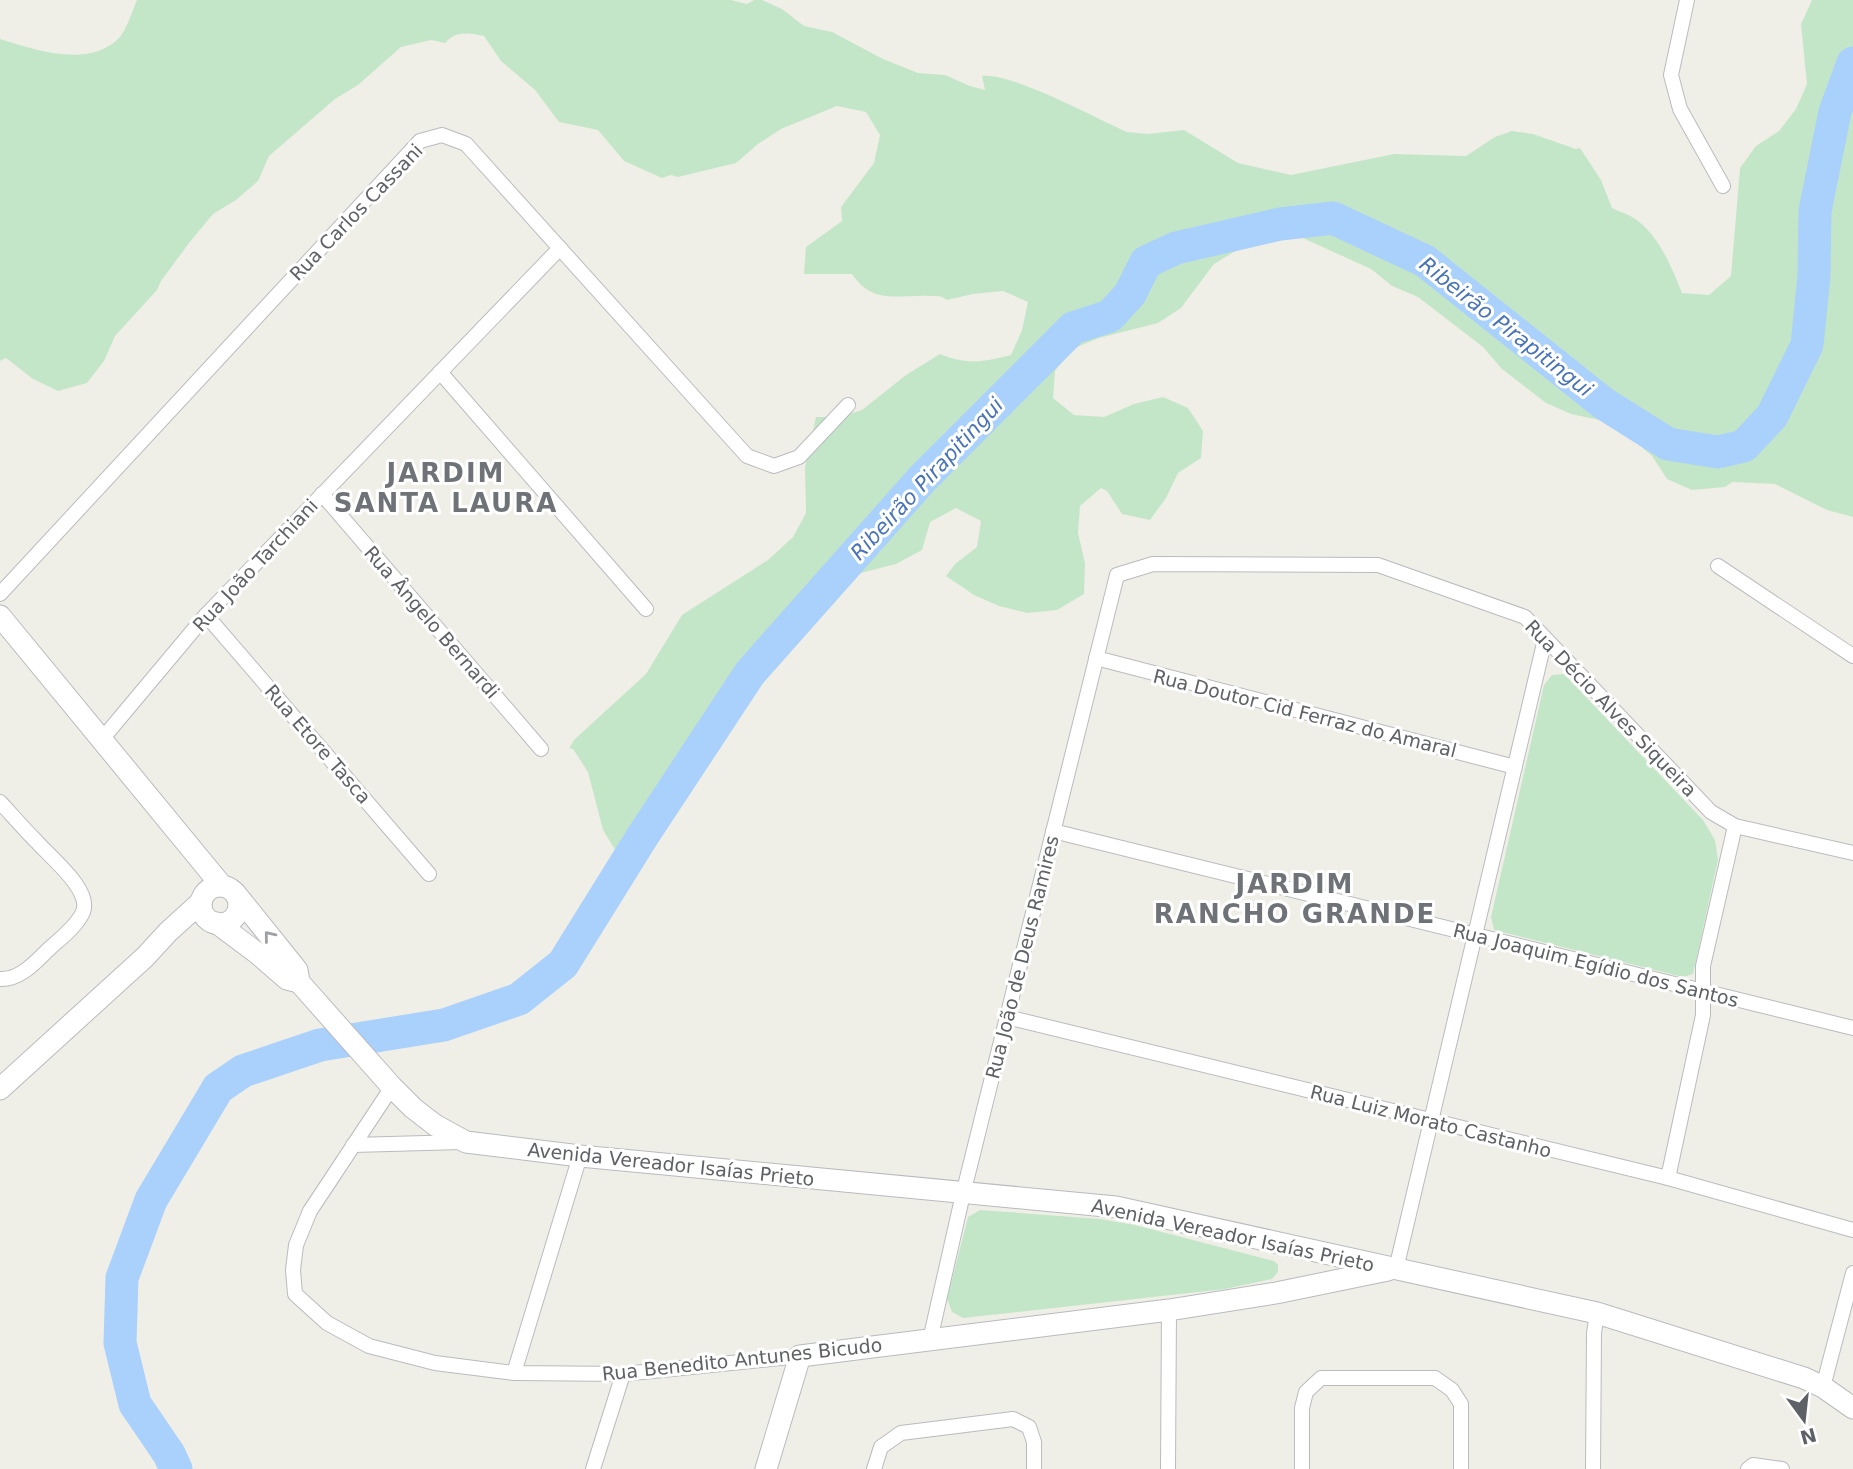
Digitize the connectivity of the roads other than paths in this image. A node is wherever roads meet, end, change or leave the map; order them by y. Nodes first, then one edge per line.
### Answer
1 (1687, 0) edge
2 (1724, 186) dead end
3 (560, 248) junction
4 (440, 372) junction
5 (848, 405) dead end
6 (322, 494) junction
7 (1718, 566) dead end
8 (1117, 575) joint
9 (0, 594) edge
10 (646, 609) dead end
11 (206, 615) junction
12 (0, 616) edge
13 (1545, 639) junction
14 (1853, 656) edge
15 (1096, 658) junction
16 (103, 738) junction
17 (541, 749) dead end
18 (1515, 767) junction
19 (0, 802) edge
20 (1735, 827) junction
21 (1053, 831) junction
22 (1853, 853) edge
23 (429, 874) dead end
24 (215, 903) junction
25 (1475, 935) junction
26 (2, 979) edge
27 (304, 987) junction
28 (1702, 991) junction
29 (1007, 1017) junction
30 (1853, 1028) edge
31 (386, 1081) junction
32 (0, 1089) edge
33 (1431, 1121) junction
34 (467, 1142) junction
35 (353, 1145) junction
36 (580, 1156) junction
37 (1668, 1178) junction
38 (963, 1194) junction
39 (1853, 1230) edge
40 (1396, 1269) junction
41 (1853, 1273) edge
42 (1168, 1310) junction
43 (1597, 1313) junction
44 (930, 1340) junction
45 (800, 1356) junction
46 (514, 1373) junction
47 (623, 1374) junction
48 (1823, 1387) junction
49 (1853, 1408) edge
50 (593, 1469) edge
51 (766, 1469) edge
52 (874, 1469) edge
53 (1034, 1469) edge
54 (1168, 1469) edge
55 (1302, 1469) edge
56 (1461, 1469) edge
57 (1593, 1469) edge
58 (1748, 1469) edge
59 (1783, 1469) edge

1 - 2 street
3 - 4 street, Rua João Tarchiani
3 - 5 street, Rua Carlos Cassani
3 - 9 street, Rua Carlos Cassani
4 - 6 street, Rua João Tarchiani
4 - 10 street
6 - 11 street, Rua João Tarchiani
6 - 17 street, Rua Ângelo Bernardi
7 - 14 street
8 - 13 street, Rua Décio Alves Siqueira
8 - 15 street, Rua João de Deus Ramires
11 - 16 street, Rua João Tarchiani
11 - 23 street, Rua Etore Tasca
12 - 16 main road
13 - 18 street
13 - 20 street, Rua Décio Alves Siqueira
15 - 18 street, Rua Doutor Cid Ferraz do Amaral
15 - 21 street, Rua João de Deus Ramires
16 - 24 main road
18 - 25 street
19 - 26 street
20 - 22 street, Rua Décio Alves Siqueira
20 - 28 street
21 - 25 street, Rua Joaquim Egídio dos Santos
21 - 29 street, Rua João de Deus Ramires
27 -> 24 main road, Avenida Vereador Isaías Prieto
24 - 27 main road, Avenida Vereador Isaías Prieto
24 - 32 main road
25 - 28 street, Rua Joaquim Egídio dos Santos
25 - 33 street
27 - 31 main road, Avenida Vereador Isaías Prieto
28 - 30 street, Rua Joaquim Egídio dos Santos
28 - 37 street
29 - 33 street, Rua Luiz Morato Castanho
29 - 38 street, Rua João de Deus Ramires
31 - 34 main road, Avenida Vereador Isaías Prieto
31 - 35 street, Rua Benedito Antunes Bicudo
33 - 37 street, Rua Luiz Morato Castanho
33 - 40 street
34 - 35 street, Avenida Vereador Isaías Prieto
34 - 36 main road, Avenida Vereador Isaías Prieto
35 - 46 street, Rua Benedito Antunes Bicudo
36 - 38 main road, Avenida Vereador Isaías Prieto
36 - 46 street
37 - 39 street, Rua Luiz Morato Castanho
38 - 40 main road, Avenida Vereador Isaías Prieto
38 - 44 street, Rua João de Deus Ramires
40 - 42 main road, Rua Benedito Antunes Bicudo
40 - 43 main road, Avenida Vereador Isaías Prieto
41 - 48 street
42 - 44 main road, Rua Benedito Antunes Bicudo
42 - 54 street
43 - 48 main road, Avenida Vereador Isaías Prieto
43 - 57 street
44 - 45 main road, Rua Benedito Antunes Bicudo
45 - 47 street, Rua Benedito Antunes Bicudo
45 - 51 main road
46 - 47 street, Rua Benedito Antunes Bicudo
47 - 50 street
48 - 49 main road, Avenida Vereador Isaías Prieto
52 - 53 street
55 - 56 street
58 - 59 street

